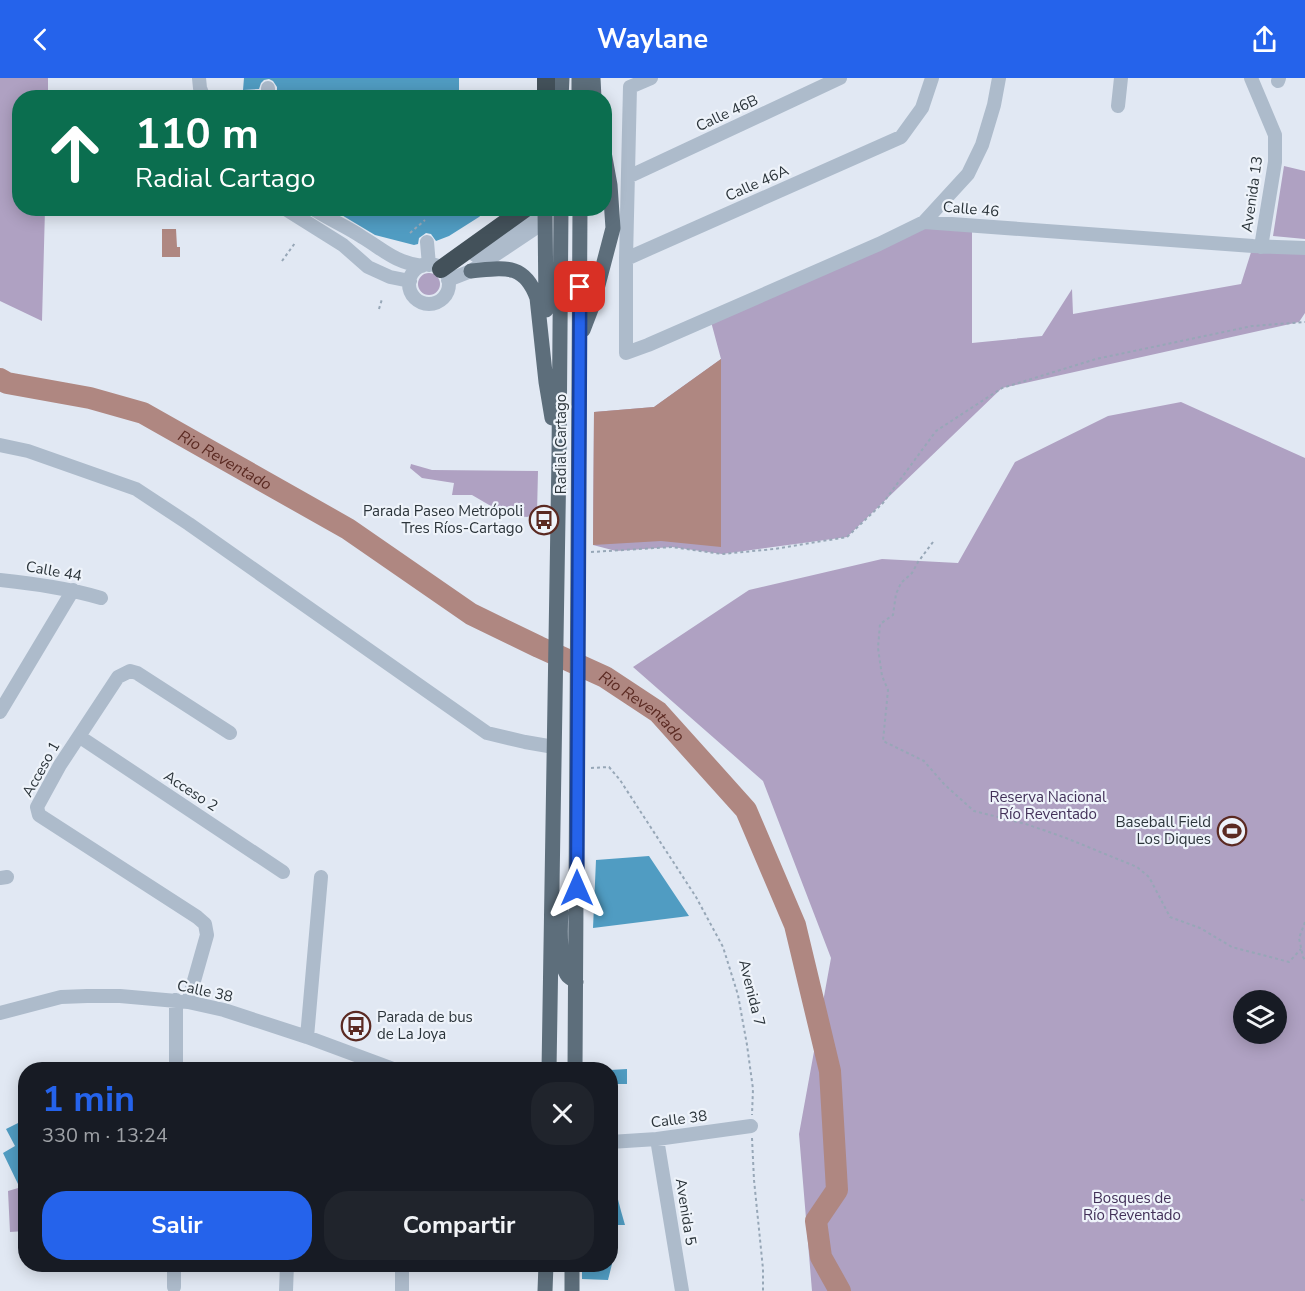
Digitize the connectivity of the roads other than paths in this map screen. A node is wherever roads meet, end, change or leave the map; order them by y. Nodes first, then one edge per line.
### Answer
1 (651, 78) edge
2 (840, 78) edge
3 (932, 78) edge
4 (999, 78) edge
5 (1121, 78) edge
6 (1251, 78) edge
7 (1118, 106) dead end
8 (628, 177) junction
9 (297, 216) edge
10 (326, 216) edge
11 (534, 216) edge
12 (535, 216) edge
13 (539, 216) edge
14 (561, 216) edge
15 (580, 216) edge
16 (612, 216) edge
17 (924, 222) junction
18 (427, 242) dead end
19 (1261, 247) junction
20 (1305, 248) edge
21 (626, 259) junction
22 (437, 271) junction
23 (471, 271) junction
24 (410, 282) junction
25 (579, 338) junction
26 (546, 382) junction
27 (0, 445) edge
28 (559, 456) junction
29 (0, 580) edge
30 (73, 590) junction
31 (101, 598) dead end
32 (0, 712) edge
33 (230, 733) dead end
34 (80, 737) junction
35 (554, 747) junction
36 (284, 872) dead end
37 (321, 876) dead end
38 (551, 892) junction
39 (576, 982) junction
40 (182, 1001) junction
41 (0, 1012) edge
42 (307, 1037) junction
43 (177, 1062) edge
44 (374, 1062) edge
45 (549, 1062) edge
46 (575, 1062) edge
47 (751, 1126) road end
48 (657, 1139) junction
49 (618, 1141) edge
50 (174, 1272) edge
51 (287, 1272) edge
52 (402, 1272) edge
53 (546, 1272) edge
54 (572, 1272) edge
55 (174, 1287) dead end
56 (286, 1291) edge
57 (402, 1291) edge
58 (545, 1291) edge
59 (572, 1291) edge
60 (682, 1291) edge

1 - 8 street
2 - 8 street, Calle 46B
3 - 21 street, Calle 46A
4 - 17 street
5 - 7 street
6 - 19 street, Avenida 13
8 - 21 street
9 - 24 street
10 - 22 street
11 - 22 highway
12 - 23 street
13 - 26 main road
14 - 28 main road, Radial Cartago
15 - 25 main road, Radial Cartago
16 - 25 main road
17 - 19 street, Calle 46
17 - 21 street, Calle 46
18 - 22 street
19 - 20 street, Calle 46
22 - 23 street
22 - 24 street
22 - 24 street
23 - 26 main road
25 - 39 main road, Radial Cartago
26 - 28 main road
27 - 35 street
28 - 35 main road, Radial Cartago
29 - 30 street, Calle 44
30 - 31 street, Calle 44
30 - 32 street
33 - 34 street, Acceso 1
34 - 36 street, Acceso 2
34 - 40 street, Acceso 1
35 - 38 main road, Radial Cartago
37 - 42 street
38 - 39 main road
38 - 45 main road, Radial Cartago
39 - 46 main road, Radial Cartago
40 - 41 street, Calle 38
40 - 42 street, Calle 38
40 - 43 street
42 - 44 street, Calle 38
47 - 48 street, Calle 38
48 - 49 street, Calle 38
48 - 60 street, Avenida 5
50 - 55 street
51 - 56 street
52 - 57 street
53 - 58 main road
54 - 59 main road

